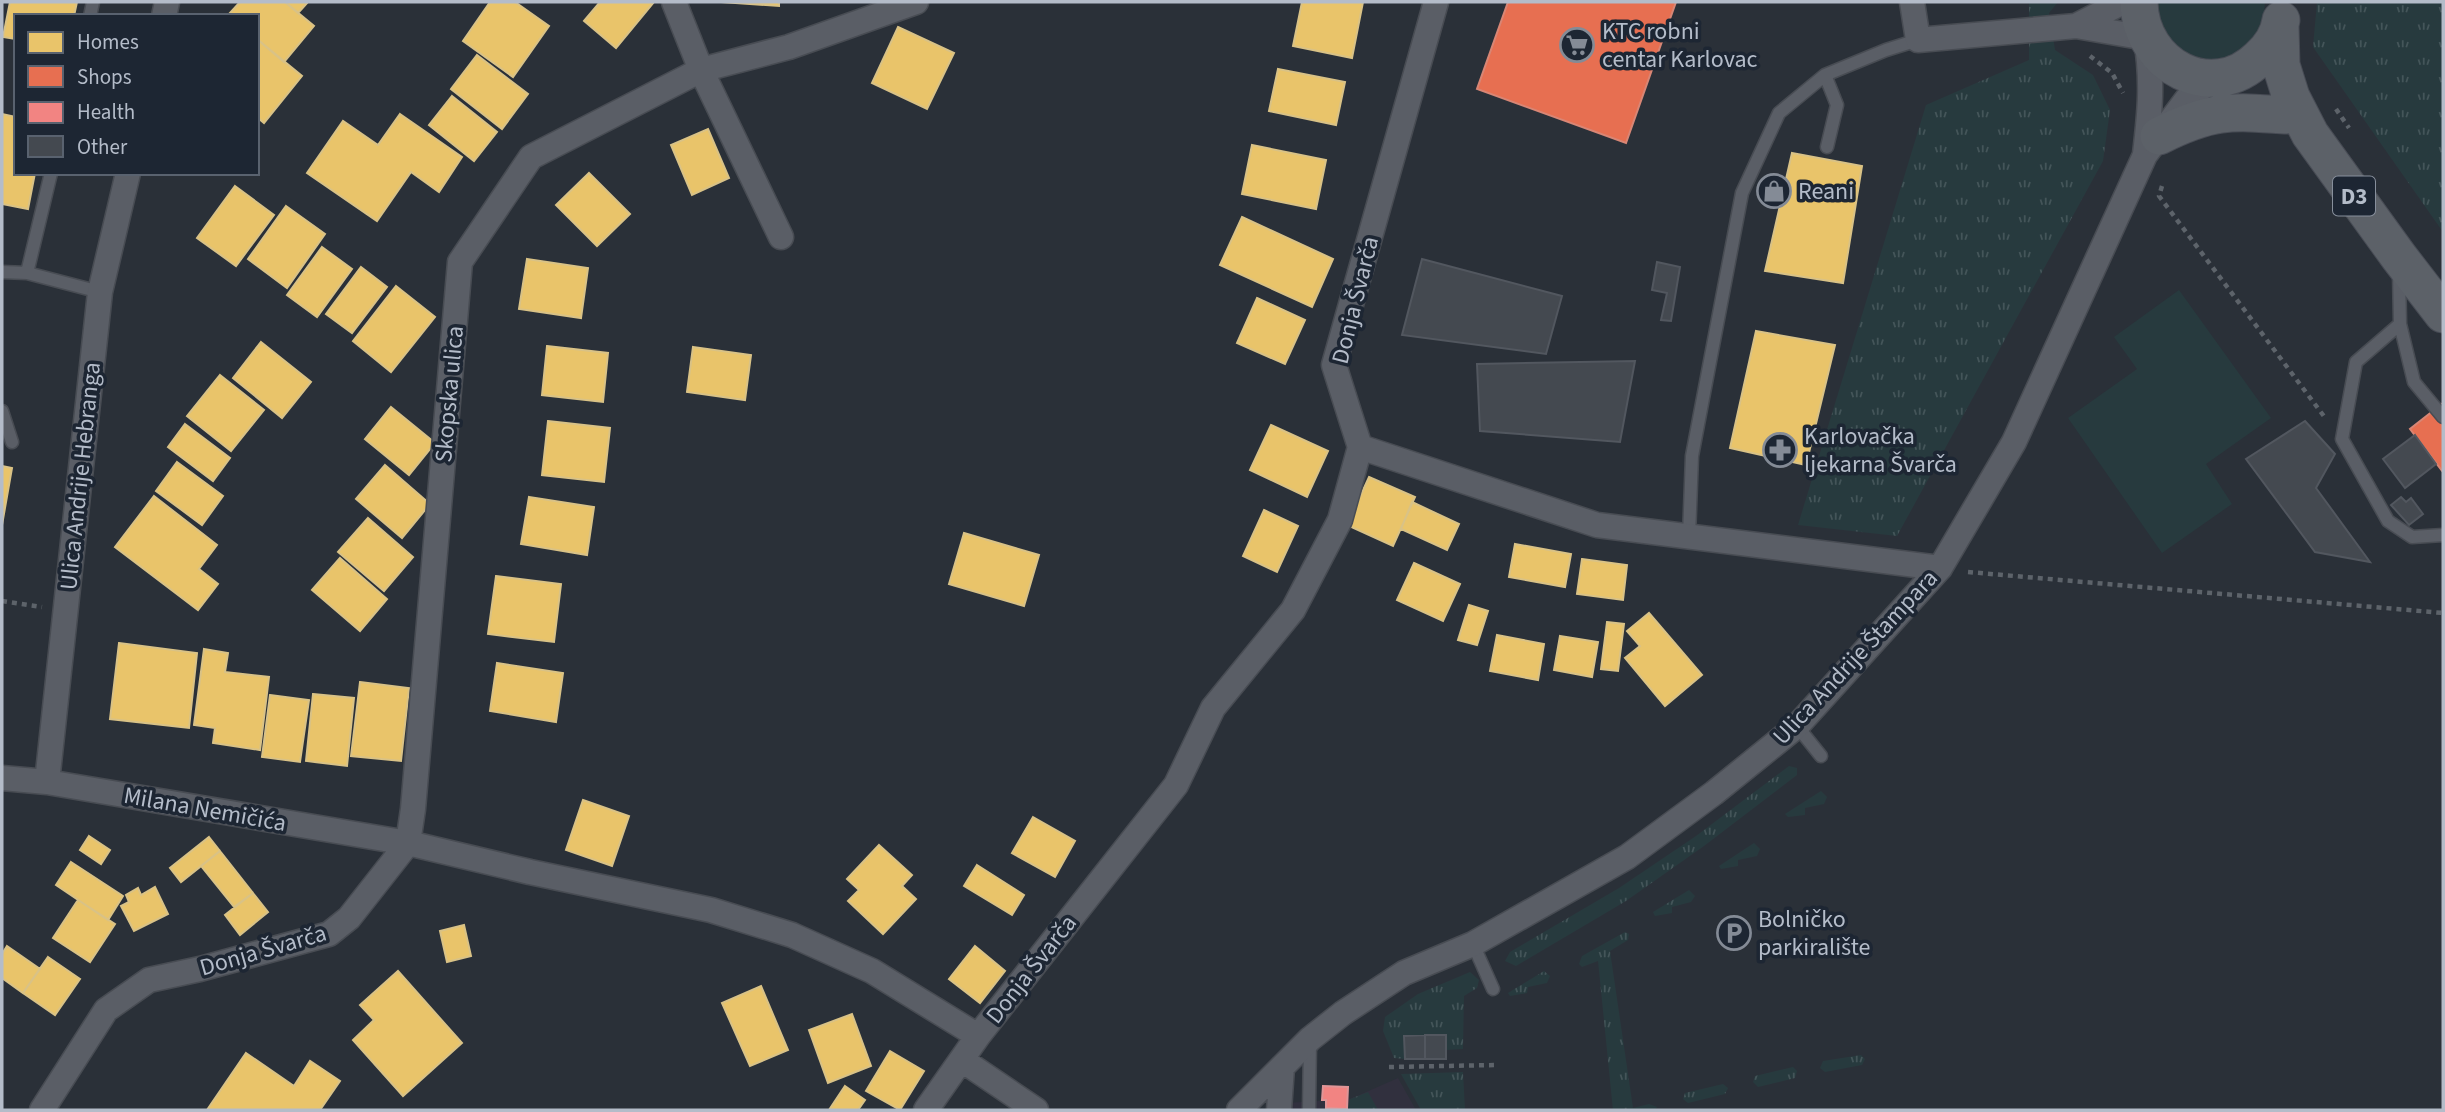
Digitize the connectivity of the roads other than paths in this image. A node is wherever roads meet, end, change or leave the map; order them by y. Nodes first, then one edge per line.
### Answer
1 (674, 2) edge
2 (916, 2) edge
3 (1436, 2) edge
4 (1912, 2) edge
5 (2123, 2) edge
6 (2139, 2) edge
7 (2281, 14) edge
8 (2076, 26) junction
9 (2146, 38) junction
10 (1918, 40) junction
11 (701, 70) junction
12 (1825, 75) junction
13 (2216, 78) junction
14 (2298, 125) junction
15 (2152, 145) junction
16 (1827, 147) dead end
17 (51, 175) edge
18 (128, 175) edge
19 (781, 236) dead end
20 (2399, 257) junction
21 (2, 272) edge
22 (27, 273) junction
23 (100, 292) junction
24 (2443, 314) edge
25 (2400, 324) junction
26 (2, 411) edge
27 (2443, 417) edge
28 (12, 442) dead end
29 (1360, 447) junction
30 (2443, 535) edge
31 (1689, 537) junction
32 (1940, 568) junction
33 (1797, 726) junction
34 (1821, 756) dead end
35 (2, 778) edge
36 (47, 782) junction
37 (408, 843) junction
38 (1473, 944) junction
39 (1493, 989) dead end
40 (978, 1036) junction
41 (1310, 1039) junction
42 (961, 1060) junction
43 (1282, 1067) junction
44 (42, 1110) edge
45 (926, 1110) edge
46 (1037, 1110) edge
47 (1240, 1110) edge
48 (1279, 1110) edge
49 (1309, 1110) edge

1 - 11 street
2 - 11 street, Skopska ulica
3 - 29 street, Donja Švarča
4 - 10 street
5 - 8 street
6 - 9 main road
7 - 13 main road, D3
7 - 14 main road, D3
8 - 9 street
8 - 10 street
9 - 13 main road, D3
9 - 15 street, Ulica Andrije Štampara
10 - 12 lane
11 - 19 street
11 - 37 street, Skopska ulica
12 - 16 lane
12 - 31 lane
13 - 14 main road, D3
13 - 15 street, Ulica Andrije Štampara
14 - 15 main road
14 - 20 main road, D3
15 - 32 street, Ulica Andrije Štampara
17 - 22 lane
18 - 23 street, Ulica Andrije Hebranga
20 - 24 main road, D3
20 - 25 lane
21 - 22 lane
22 - 23 lane
23 - 36 street, Ulica Andrije Hebranga
25 - 27 lane
25 - 30 lane
26 - 28 lane
29 - 31 street
29 - 40 street, Donja Švarča
31 - 32 street
32 - 33 street, Ulica Andrije Štampara
33 - 34 lane
33 - 38 street, Ulica Andrije Štampara
35 - 36 street, Milana Nemičića
36 - 37 street, Milana Nemičića
37 - 40 street, Donja Švarča
37 - 44 street, Donja Švarča
38 - 39 lane
38 - 41 street, Ulica Andrije Štampara
40 - 42 street
41 - 43 street, Ulica Andrije Štampara
41 - 49 lane
42 - 45 street
42 - 46 street
43 - 47 street, Ulica Andrije Štampara
43 - 48 street

